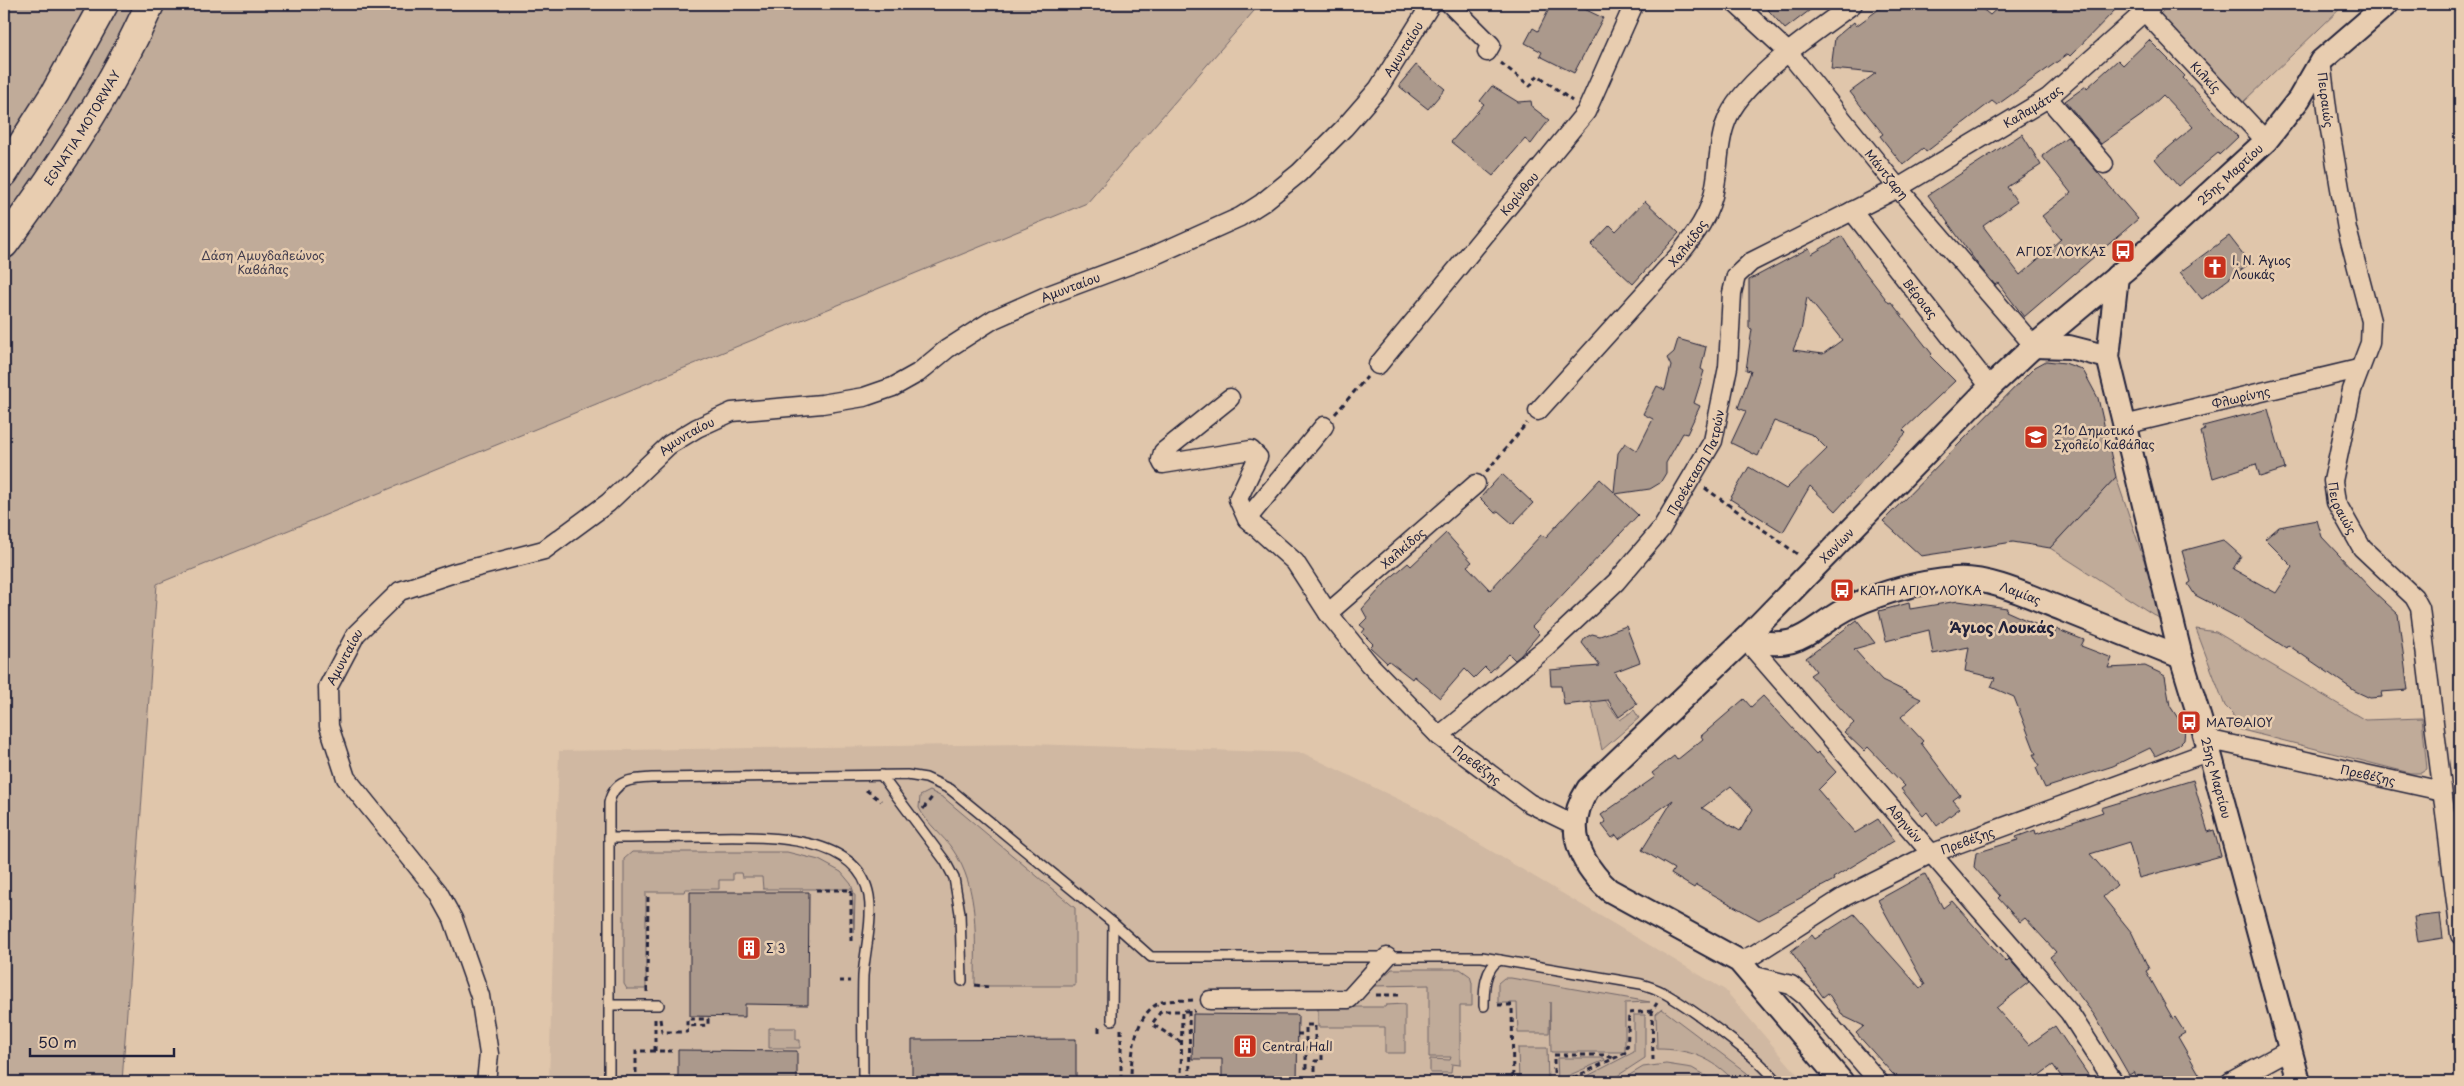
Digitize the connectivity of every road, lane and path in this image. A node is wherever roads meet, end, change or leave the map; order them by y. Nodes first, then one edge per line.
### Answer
1 (104, 4) edge
2 (150, 4) edge
3 (1431, 4) edge
4 (1450, 4) edge
5 (1634, 4) edge
6 (1736, 4) edge
7 (1853, 4) edge
8 (2387, 4) edge
9 (2149, 8) edge
10 (1488, 52) joint
11 (1788, 52) junction
12 (2321, 61) junction
13 (2048, 98) junction
14 (1586, 112) junction
15 (2266, 141) junction
16 (2104, 164) dead end
17 (4, 173) edge
18 (1898, 188) junction
19 (1852, 211) junction
20 (4, 244) edge
21 (2117, 276) junction
22 (2034, 346) junction
23 (2108, 357) junction
24 (1378, 365) joint
25 (2358, 369) junction
26 (1990, 387) junction
27 (1230, 398) dead end
28 (1538, 411) joint
29 (2124, 425) junction
30 (1324, 426) joint
31 (1693, 479) junction
32 (1476, 484) joint
33 (1247, 519) junction
34 (1817, 567) junction
35 (1328, 612) junction
36 (1745, 639) junction
37 (2181, 656) junction
38 (1439, 736) junction
39 (2208, 745) junction
40 (882, 775) junction
41 (863, 789) dead end
42 (2442, 791) junction
43 (937, 792) dead end
44 (882, 803) dead end
45 (920, 812) dead end
46 (1576, 826) junction
47 (609, 838) junction
48 (1930, 854) junction
49 (855, 886) dead end
50 (816, 890) dead end
51 (856, 893) dead end
52 (648, 894) dead end
53 (857, 920) dead end
54 (1113, 923) junction
55 (2460, 935) edge
56 (1387, 957) junction
57 (1500, 960) junction
58 (1745, 968) junction
59 (852, 979) dead end
60 (962, 980) dead end
61 (839, 981) dead end
62 (974, 983) dead end
63 (988, 987) dead end
64 (638, 992) dead end
65 (1386, 995) dead end
66 (1400, 995) dead end
67 (1496, 996) dead end
68 (1210, 1000) joint
69 (1652, 1000) dead end
70 (609, 1005) junction
71 (659, 1005) dead end
72 (1484, 1006) dead end
73 (1182, 1011) junction
74 (1652, 1011) junction
75 (1148, 1014) junction
76 (646, 1016) dead end
77 (656, 1016) junction
78 (1155, 1019) junction
79 (1112, 1020) dead end
80 (1100, 1023) dead end
81 (687, 1026) junction
82 (1099, 1032) dead end
83 (1297, 1034) dead end
84 (1306, 1034) junction
85 (1181, 1042) junction
86 (2288, 1050) junction
87 (655, 1051) junction
88 (672, 1051) dead end
89 (1614, 1059) junction
90 (1653, 1060) dead end
91 (1306, 1069) dead end
92 (1190, 1081) junction
93 (1222, 1081) dead end
94 (486, 1082) edge
95 (609, 1082) edge
96 (636, 1082) edge
97 (863, 1082) edge
98 (1131, 1082) edge
99 (1315, 1082) edge
100 (1513, 1082) edge
101 (1554, 1082) edge
102 (1565, 1082) edge
103 (1776, 1082) edge
104 (1842, 1082) edge
105 (1880, 1082) edge
106 (2114, 1082) edge
107 (2230, 1082) edge
108 (2299, 1082) edge

1 - 17 highway
2 - 20 highway, EGNATIA MOTORWAY
3 - 94 street, Αμυνταίου
4 - 10 street
5 - 14 street, Κορίνθου
6 - 11 street, Μάντζαρη
7 - 11 street, Χαλκίδος
8 - 12 street, 25ης Μαρτίου
9 - 13 street, Καλαμάτας
9 - 15 street, Κιλκίς
10 - 14 path
11 - 18 street, Μάντζαρη
11 - 28 street, Χαλκίδος
12 - 15 street, 25ης Μαρτίου
12 - 25 street, Πειραιώς
13 - 16 street
13 - 18 street, Καλαμάτας
14 - 24 street, Κορίνθου
15 - 21 street, 25ης Μαρτίου
18 - 19 street, Προέκταση Πατρών
18 - 22 street, Μάντζαρη
19 - 26 street, Βέροιας
19 - 31 street, Προέκταση Πατρών
21 - 22 street, Χανίων
21 - 23 street, 25ης Μαρτίου
22 - 23 street
22 - 26 street, Χανίων
23 - 29 street, 25ης Μαρτίου
24 - 30 path
25 - 29 street, Φλωρίνης
25 - 42 street, Πειραιώς
26 - 34 street, Χανίων
27 - 33 street
28 - 32 path
29 - 37 street, 25ης Μαρτίου
30 - 33 street
31 - 34 path
31 - 38 street, Προέκταση Πατρών
32 - 35 street, Χαλκίδος
33 - 35 street, Πρεβέζης
34 - 36 street, Χανίων
35 - 38 street, Πρεβέζης
36 - 37 street, Λαμίας
36 - 46 street, Χανίων
36 - 48 street, Αθηνών
37 - 39 street, 25ης Μαρτίου
38 - 46 street, Πρεβέζης
39 - 42 street, Πρεβέζης
39 - 48 street, Πρεβέζης
39 - 86 street, 25ης Μαρτίου
40 - 47 lane
40 - 54 lane
40 - 60 lane
41 - 44 path
42 - 55 street, Πειραιώς
43 - 45 path
46 - 58 street
47 - 70 lane
47 - 97 lane
48 - 58 street, Πρεβέζης
48 - 106 street, Αθηνών
49 - 51 path
50 - 53 path
52 - 64 path
54 - 56 lane
54 - 79 lane
56 - 57 lane
56 - 68 street
57 - 72 lane
57 - 103 lane
58 - 104 street
58 - 105 street
59 - 61 path
62 - 63 path
65 - 66 path
67 - 100 path
68 - 75 path
69 - 74 path
70 - 71 lane
70 - 95 lane
73 - 78 path
73 - 85 path
73 - 92 path
74 - 89 path
74 - 90 path
75 - 78 path
75 - 98 path
76 - 77 path
77 - 81 path
77 - 87 path
78 - 85 path
80 - 82 path
81 - 81 path
83 - 84 path
84 - 91 path
84 - 99 path
85 - 92 path
86 - 107 street
86 - 108 street, 25ης Μαρτίου
87 - 88 path
87 - 96 path
89 - 101 path
89 - 102 path
92 - 93 path

